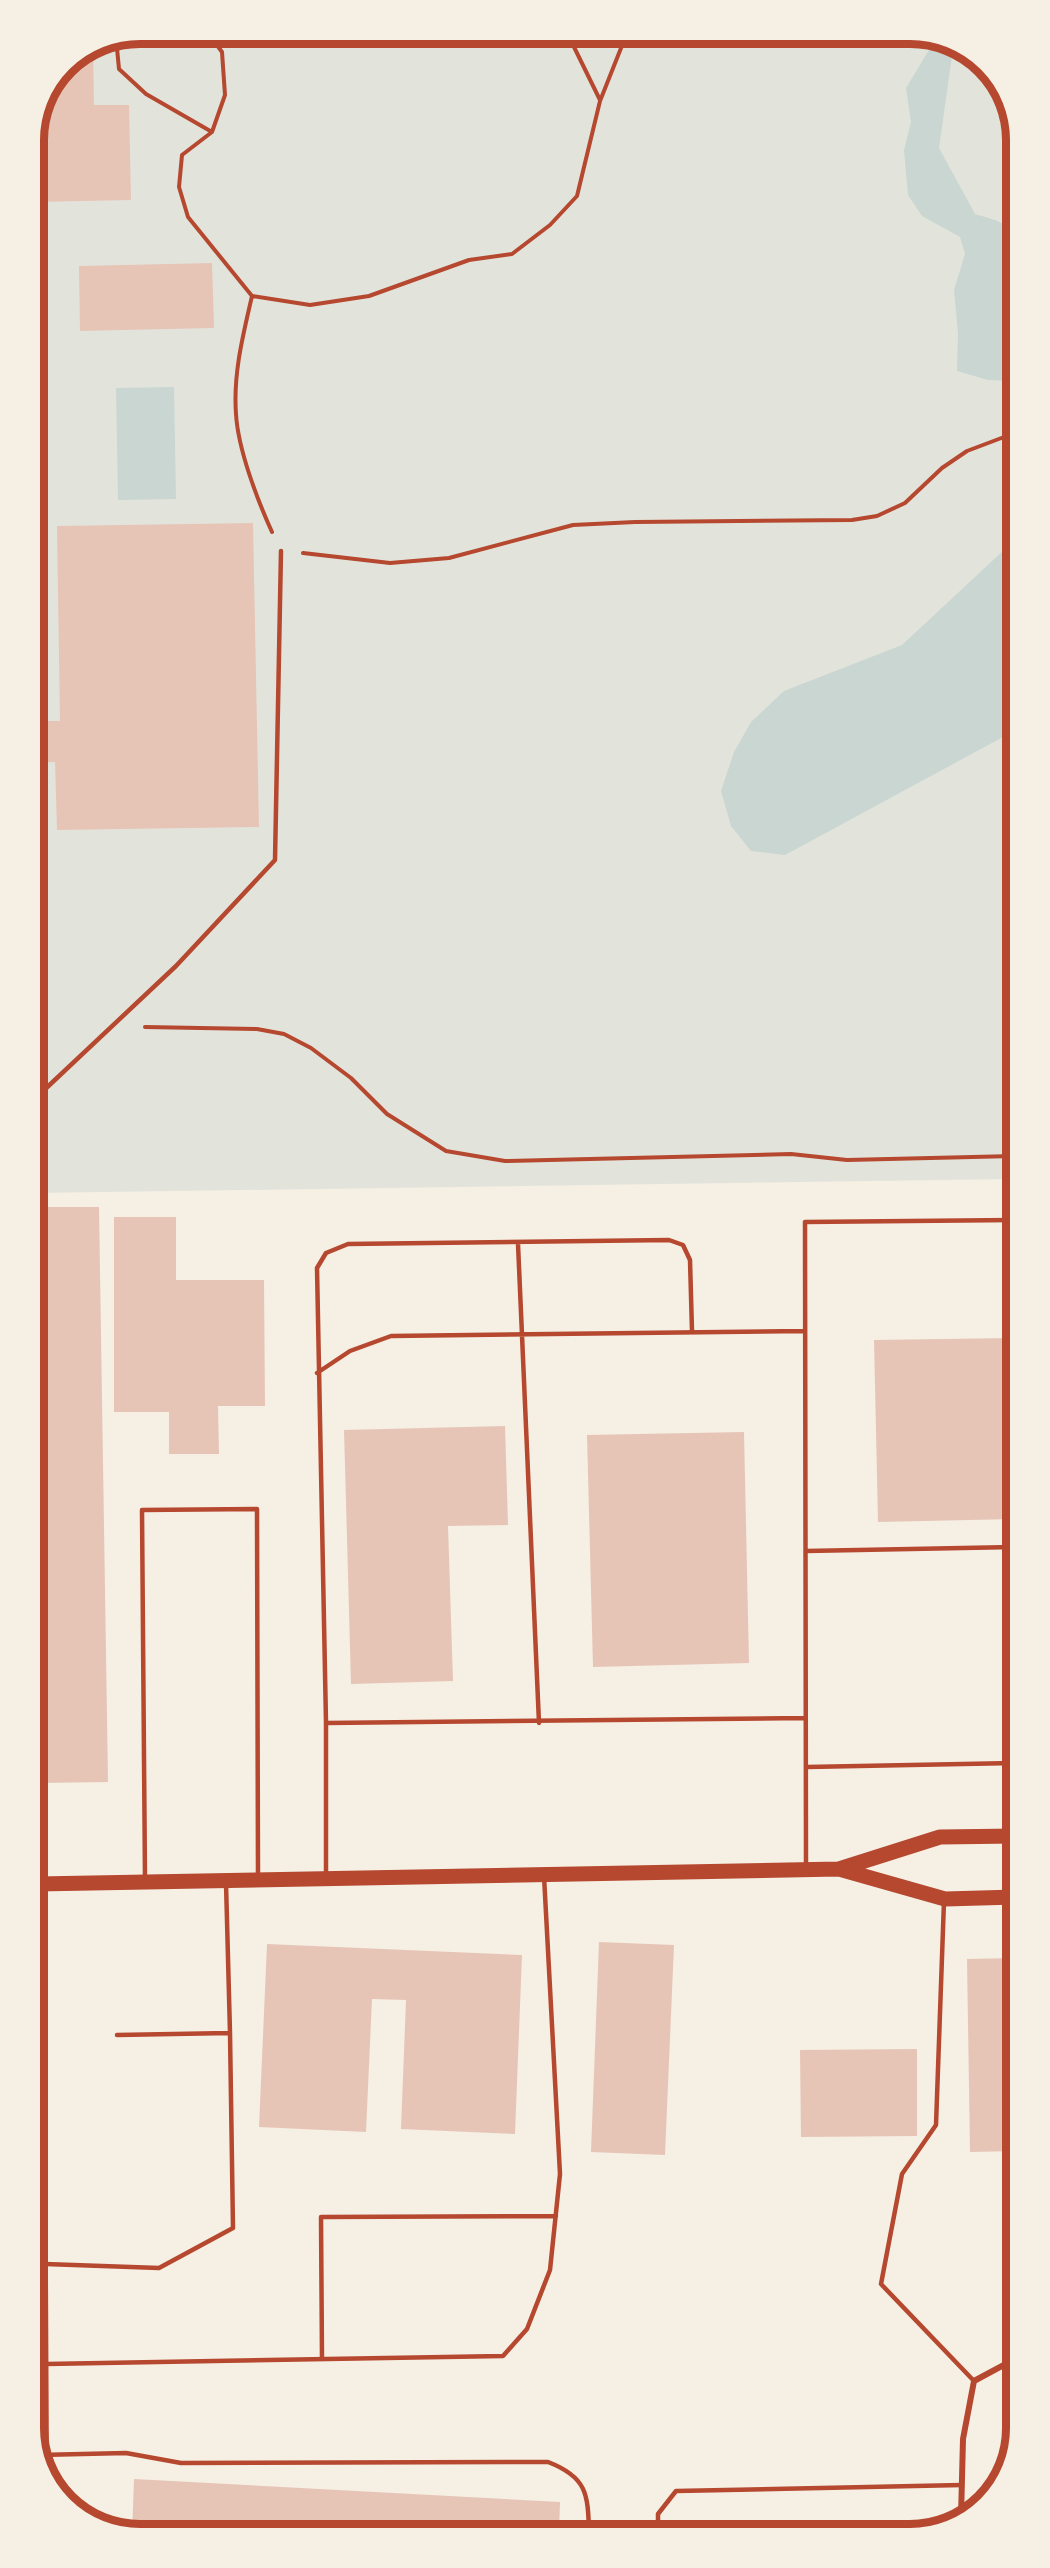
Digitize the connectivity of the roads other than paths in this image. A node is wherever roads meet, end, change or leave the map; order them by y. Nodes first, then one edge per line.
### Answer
1 (281, 551) road end
2 (44, 1090) edge
3 (1006, 1220) edge
4 (518, 1244) junction
5 (692, 1331) junction
6 (805, 1331) junction
7 (521, 1333) junction
8 (317, 1372) junction
9 (1006, 1547) edge
10 (806, 1551) junction
11 (805, 1719) junction
12 (326, 1723) junction
13 (539, 1723) junction
14 (1006, 1763) edge
15 (807, 1767) junction
16 (1006, 1836) edge
17 (806, 1869) junction
18 (838, 1869) junction
19 (544, 1874) junction
20 (326, 1879) junction
21 (226, 1880) junction
22 (258, 1880) junction
23 (145, 1882) junction
24 (44, 1884) edge
25 (1006, 1897) edge
26 (945, 1899) junction
27 (230, 2033) junction
28 (117, 2035) dead end
29 (556, 2216) junction
30 (44, 2248) edge
31 (45, 2264) junction
32 (44, 2280) edge
33 (44, 2338) edge
34 (322, 2359) junction
35 (46, 2364) junction
36 (1006, 2364) edge
37 (974, 2381) junction
38 (44, 2409) edge
39 (47, 2454) edge
40 (962, 2485) junction
41 (961, 2510) edge
42 (589, 2524) edge
43 (658, 2524) edge

1 - 2 lane
3 - 6 lane
4 - 5 lane
4 - 7 lane
4 - 8 lane
5 - 6 lane
5 - 7 lane
6 - 10 lane
7 - 8 lane
7 - 13 lane
8 - 12 lane
9 - 10 lane
10 - 11 lane
11 - 13 lane
11 - 15 lane
12 - 13 lane
12 - 20 lane
14 - 15 lane
15 - 17 lane
16 - 18 main road
17 - 18 main road
17 - 19 main road
18 - 26 main road
19 - 20 main road
19 - 29 lane
20 - 22 main road
21 - 22 main road
21 - 23 main road
21 - 27 lane
22 - 23 lane
23 - 24 main road
25 - 26 main road
26 - 37 lane
27 - 28 lane
27 - 31 lane
29 - 34 lane
29 - 34 lane
30 - 31 street
31 - 32 street
33 - 35 street
34 - 35 lane
35 - 38 street
36 - 37 street
37 - 40 street
39 - 42 lane
40 - 41 street
40 - 43 lane

